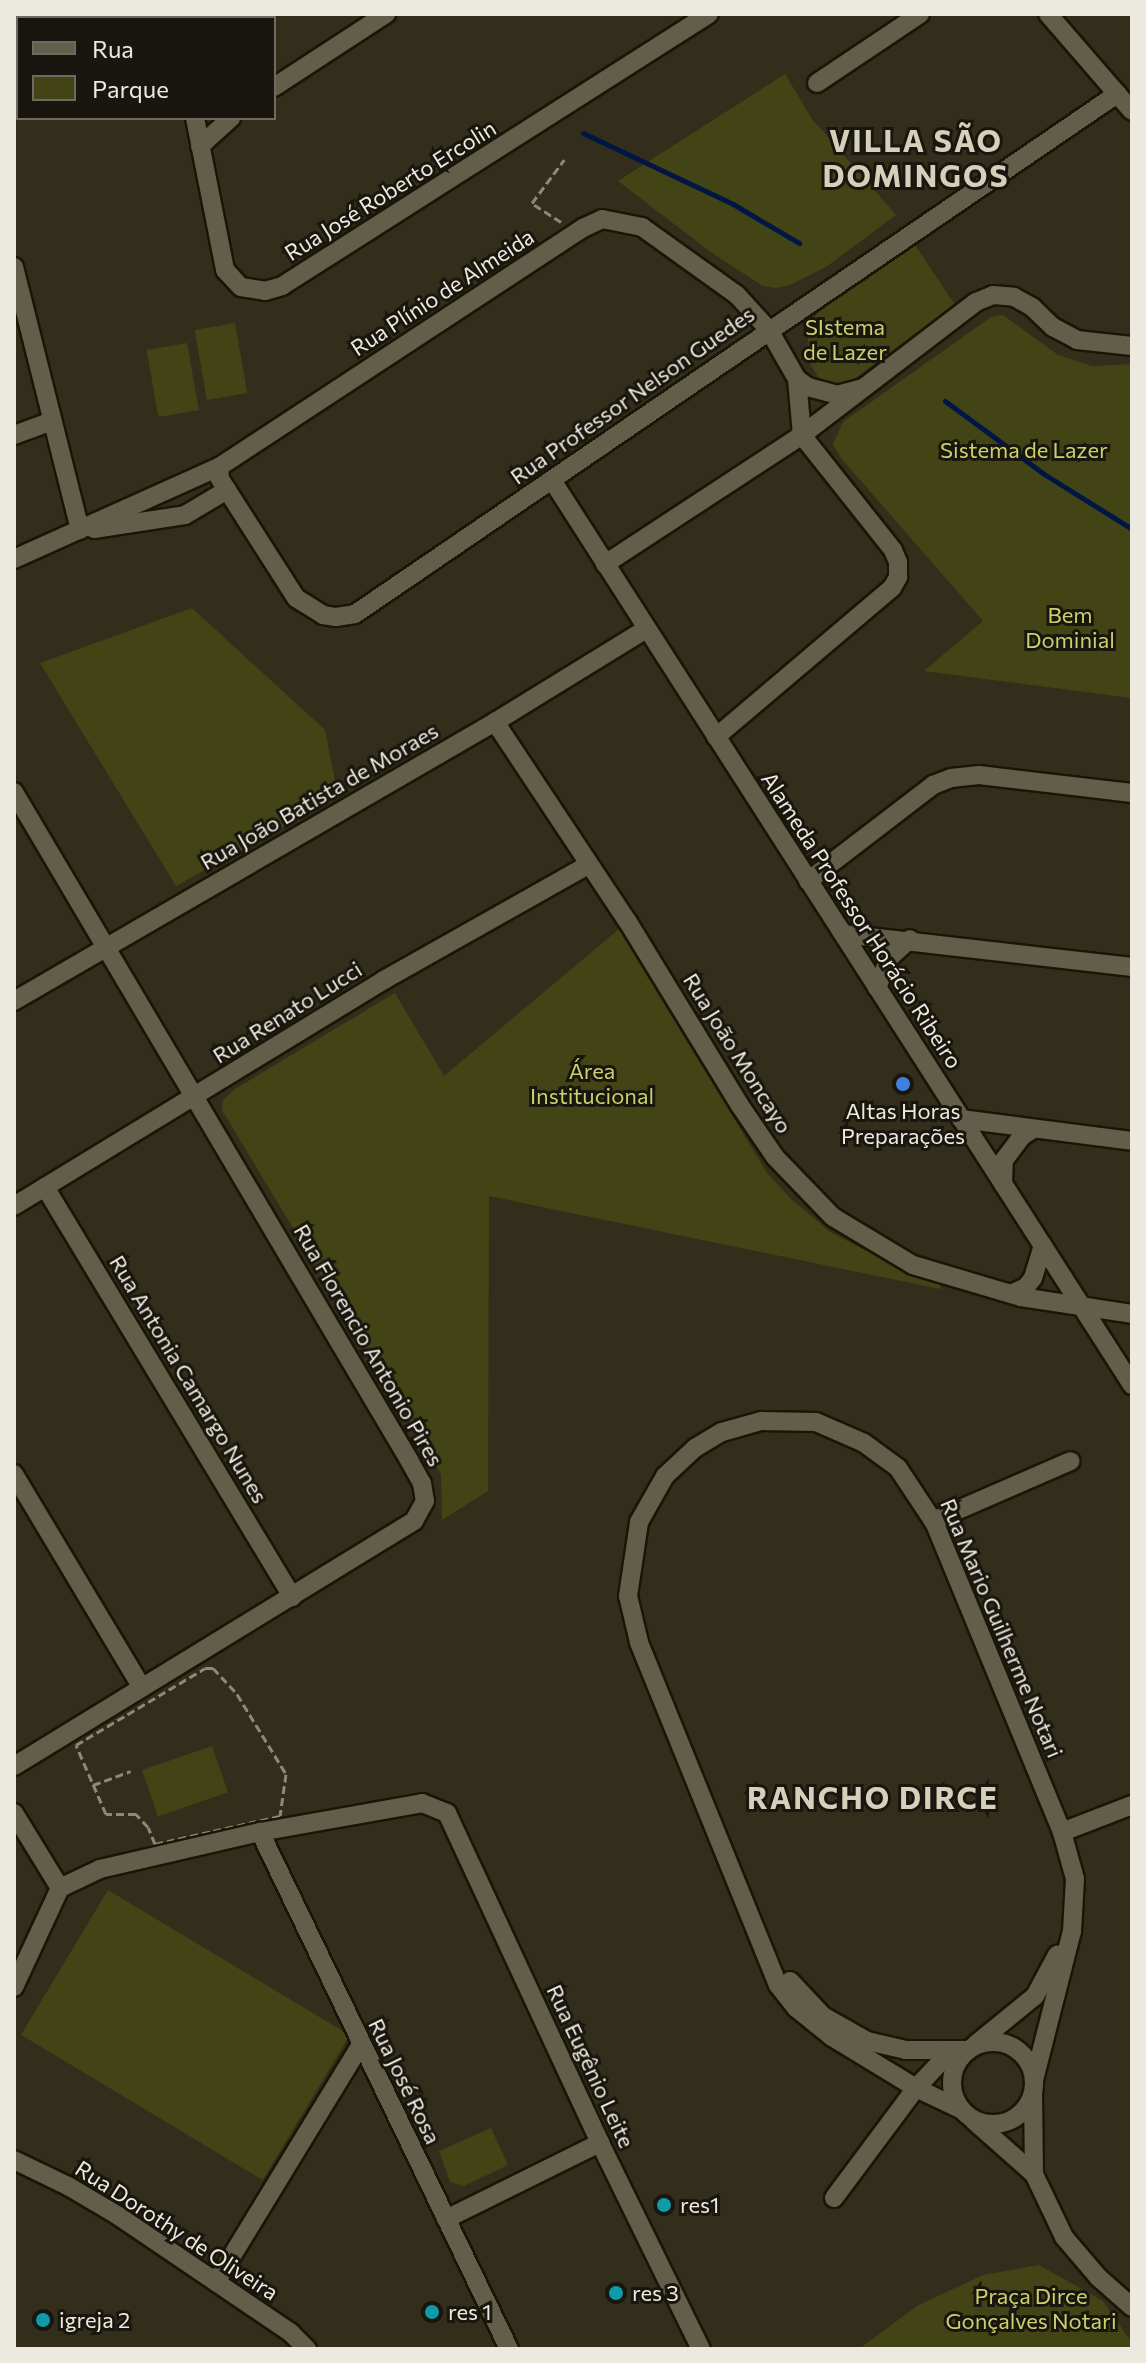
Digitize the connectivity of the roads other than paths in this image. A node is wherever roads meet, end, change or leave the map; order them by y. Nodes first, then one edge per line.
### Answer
1 (386, 14) edge
2 (709, 14) edge
3 (920, 14) edge
4 (1048, 14) edge
5 (817, 83) dead end
6 (276, 86) edge
7 (1117, 94) junction
8 (1132, 111) edge
9 (195, 120) edge
10 (229, 120) edge
11 (200, 146) junction
12 (14, 267) edge
13 (769, 330) junction
14 (1132, 346) edge
15 (797, 379) junction
16 (863, 388) junction
17 (52, 421) junction
18 (14, 435) edge
19 (802, 435) junction
20 (552, 480) junction
21 (225, 484) junction
22 (80, 530) junction
23 (14, 559) edge
24 (605, 564) junction
25 (646, 629) junction
26 (495, 722) junction
27 (716, 737) junction
28 (14, 792) edge
29 (1132, 793) edge
30 (588, 865) junction
31 (808, 881) junction
32 (843, 934) junction
33 (910, 939) junction
34 (109, 948) junction
35 (1132, 967) edge
36 (877, 988) junction
37 (14, 1001) edge
38 (196, 1096) junction
39 (961, 1119) junction
40 (1033, 1129) junction
41 (1132, 1141) edge
42 (1003, 1184) junction
43 (45, 1187) junction
44 (14, 1206) edge
45 (1043, 1246) junction
46 (1011, 1294) junction
47 (1082, 1306) junction
48 (1132, 1314) edge
49 (1132, 1385) edge
50 (1071, 1461) dead end
51 (14, 1474) edge
52 (933, 1521) junction
53 (292, 1597) junction
54 (142, 1688) junction
55 (14, 1766) edge
56 (1132, 1805) edge
57 (14, 1813) edge
58 (260, 1832) junction
59 (1062, 1832) junction
60 (1075, 1879) junction
61 (60, 1888) junction
62 (755, 1925) junction
63 (14, 1987) edge
64 (361, 2044) junction
65 (964, 2049) junction
66 (1034, 2085) junction
67 (916, 2088) junction
68 (965, 2113) junction
69 (600, 2143) junction
70 (14, 2160) edge
71 (1034, 2174) junction
72 (834, 2198) dead end
73 (446, 2219) junction
74 (216, 2282) junction
75 (1132, 2307) edge
76 (307, 2349) edge
77 (509, 2349) edge
78 (701, 2349) edge

1 - 6 street
2 - 11 street, Rua José Roberto Ercolin
3 - 5 street
4 - 7 street
7 - 8 street
7 - 13 street, Rua Professor Nelson Guedes
9 - 11 street, Rua José Roberto Ercolin
10 - 11 street
12 - 17 street
13 - 15 street, Rua Plínio de Almeida
13 - 20 street, Rua Professor Nelson Guedes
13 - 21 street, Rua Plínio de Almeida
14 - 16 street
15 - 16 street
15 - 19 street, Rua Plínio de Almeida
16 - 19 street
17 - 18 street
17 - 22 street
19 - 24 street
19 - 27 street
20 - 21 street, Rua Professor Nelson Guedes
20 - 24 street, Alameda Professor Horácio Ribeiro
21 - 22 street, Rua Plínio de Almeida
21 - 22 street, Rua Plínio de Almeida
22 - 23 street, Rua Plínio de Almeida
24 - 25 street, Alameda Professor Horácio Ribeiro
25 - 26 street, Rua João Batista de Moraes
25 - 27 street, Alameda Professor Horácio Ribeiro
26 - 30 street, Rua João Moncayo
26 - 34 street, Rua João Batista de Moraes
27 - 31 street, Alameda Professor Horácio Ribeiro
28 - 34 street, Rua Florencio Antonio Pires
29 - 31 street
30 - 38 street, Rua Renato Lucci
30 - 46 street, Rua João Moncayo
31 - 32 street, Alameda Professor Horácio Ribeiro
32 - 33 street
32 - 36 street, Alameda Professor Horácio Ribeiro
33 - 35 street
33 - 36 street
34 - 37 street, Rua João Batista de Moraes
34 - 38 street, Rua Florencio Antonio Pires
36 - 39 street, Alameda Professor Horácio Ribeiro
38 - 43 street, Rua Renato Lucci
38 - 53 street, Rua Florencio Antonio Pires
39 - 40 street
39 - 42 street, Alameda Professor Horácio Ribeiro
40 - 41 street
40 - 42 street
42 - 45 street, Alameda Professor Horácio Ribeiro
43 - 44 street, Rua Renato Lucci
43 - 53 street, Rua Antonia Camargo Nunes
45 - 46 street
45 - 47 street, Alameda Professor Horácio Ribeiro
46 - 47 street, Rua João Moncayo
47 - 48 street, Rua João Moncayo
47 - 49 street, Alameda Professor Horácio Ribeiro
50 - 52 street
51 - 54 street
52 - 59 street, Rua Mario Guilherme Notari
52 - 62 street, Rua Mario Guilherme Notari
53 - 54 street, Rua Florencio Antonio Pires
54 - 55 street, Rua Florencio Antonio Pires
56 - 59 street
57 - 61 street
58 - 61 street
58 - 64 street, Rua José Rosa
58 - 69 street, Rua Eugênio Leite
59 - 60 street, Rua Mario Guilherme Notari
60 - 65 street, Rua Mario Guilherme Notari
60 - 66 street, Rua Mario Guilherme Notari
61 - 63 street
62 - 65 street, Rua Mario Guilherme Notari
62 - 67 street, Rua Mario Guilherme Notari
64 - 73 street, Rua José Rosa
64 - 74 street
65 - 66 street, Rua Mario Guilherme Notari
65 - 67 street
65 - 68 street, Rua Mario Guilherme Notari
66 - 68 street, Rua Mario Guilherme Notari
66 - 71 street, Rua Mario Guilherme Notari
67 - 68 street, Rua Mario Guilherme Notari
67 - 72 street
68 - 71 street, Rua Mario Guilherme Notari
69 - 73 street
69 - 78 street, Rua Eugênio Leite
70 - 74 street, Rua Dorothy de Oliveira
71 - 75 street, Rua Mario Guilherme Notari
73 - 77 street, Rua José Rosa
74 - 76 street, Rua Dorothy de Oliveira

